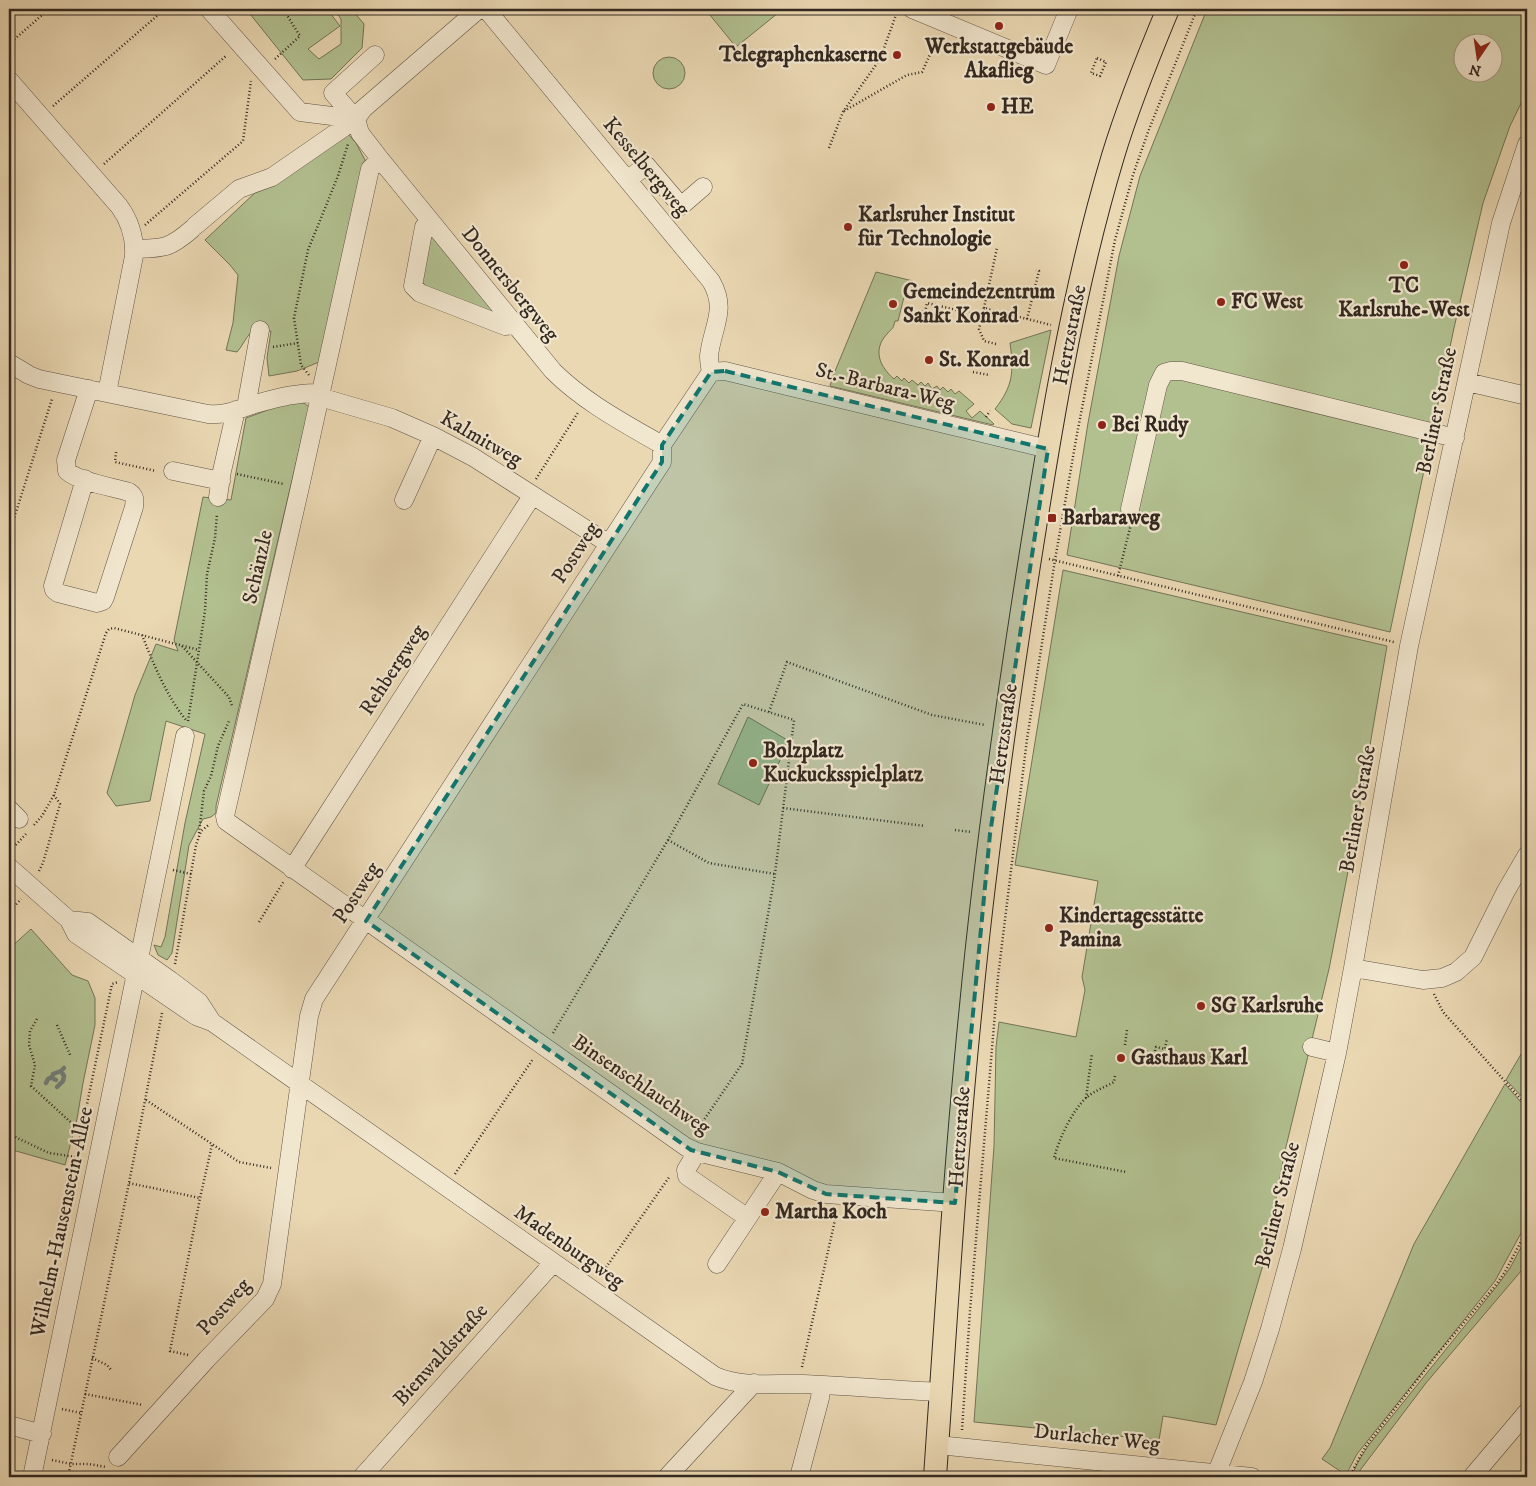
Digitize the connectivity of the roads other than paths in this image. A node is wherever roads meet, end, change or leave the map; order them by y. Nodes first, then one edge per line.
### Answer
1 (209, 9) edge
2 (479, 9) edge
3 (486, 9) edge
4 (912, 9) edge
5 (1069, 9) edge
6 (1168, 9) edge
7 (460, 15) edge
8 (375, 55) dead end
9 (9, 80) edge
10 (356, 119) junction
11 (1527, 144) edge
12 (380, 159) junction
13 (1524, 167) edge
14 (628, 180) junction
15 (703, 187) dead end
16 (430, 221) junction
17 (134, 242) junction
18 (515, 325) junction
19 (259, 338) road end
20 (9, 364) edge
21 (711, 372) junction
22 (1466, 382) junction
23 (88, 389) junction
24 (107, 393) junction
25 (320, 395) junction
26 (1527, 396) edge
27 (241, 409) junction
28 (434, 436) junction
29 (1455, 438) junction
30 (662, 445) junction
31 (1048, 449) junction
32 (173, 471) dead end
33 (85, 479) junction
34 (530, 494) junction
35 (404, 500) dead end
36 (1130, 509) road end
37 (609, 544) junction
38 (186, 729) road end
39 (1527, 855) edge
40 (9, 867) edge
41 (292, 869) junction
42 (69, 920) junction
43 (366, 921) junction
44 (140, 959) junction
45 (1353, 968) junction
46 (136, 976) junction
47 (168, 988) junction
48 (1312, 1047) dead end
49 (1337, 1053) junction
50 (300, 1085) junction
51 (691, 1150) junction
52 (778, 1172) junction
53 (955, 1203) junction
54 (750, 1214) junction
55 (553, 1263) junction
56 (717, 1264) dead end
57 (754, 1383) junction
58 (821, 1385) junction
59 (941, 1392) junction
60 (1527, 1412) edge
61 (9, 1425) edge
62 (42, 1434) junction
63 (938, 1445) junction
64 (114, 1465) road end
65 (1216, 1475) edge
66 (32, 1477) edge
67 (362, 1477) edge
68 (667, 1477) edge
69 (798, 1477) edge
70 (935, 1477) edge
71 (1252, 1477) edge
72 (1472, 1477) edge

1 - 10 street
2 - 7 street
3 - 14 street, Kesselbergweg
4 - 5 street
6 - 31 main road, Hertzstraße
7 - 10 street
8 - 10 street, Donnersbergweg
9 - 17 street
10 - 12 street, Donnersbergweg
10 - 17 street
11 - 13 street, Berliner Straße
12 - 16 street, Donnersbergweg
12 - 25 street, Schänzle
13 - 22 street, Berliner Straße
14 - 15 street
14 - 21 street, Kesselbergweg
16 - 18 street, Donnersbergweg
16 - 18 street
17 - 24 street
18 - 30 street, Donnersbergweg
19 - 27 street
20 - 23 street, Kalmitweg
21 - 30 street, Postweg
21 - 31 street, St.-Barbara-Weg
22 - 26 street
22 - 29 street, Berliner Straße
23 - 24 street, Kalmitweg
23 - 33 street
24 - 27 street, Kalmitweg
25 - 27 street, Kalmitweg
25 - 28 street, Kalmitweg
25 - 41 street, Schänzle
27 - 32 street
28 - 34 street, Kalmitweg
28 - 35 street
29 - 36 street
29 - 45 street, Berliner Straße
30 - 37 street, Postweg
31 - 53 main road, Hertzstraße
33 - 33 street
34 - 37 street, Kalmitweg
34 - 41 street, Rehbergweg
37 - 43 street, Postweg
38 - 44 street, Wilhelm-Hausenstein-Allee
39 - 45 street
40 - 42 street, Madenburgweg
41 - 43 street
42 - 44 street, Madenburgweg
42 - 46 street, Madenburgweg
43 - 50 street, Postweg
43 - 51 street, Binsenschlauchweg
44 - 46 street, Wilhelm-Hausenstein-Allee
44 - 47 street, Madenburgweg
45 - 49 street, Berliner Straße
46 - 47 street, Madenburgweg
46 - 62 street, Wilhelm-Hausenstein-Allee
47 - 50 street, Madenburgweg
48 - 49 street
49 - 65 street, Berliner Straße
50 - 55 street, Madenburgweg
50 - 64 street, Postweg
51 - 52 street, Binsenschlauchweg
51 - 54 street
52 - 53 street, Binsenschlauchweg
52 - 54 street
53 - 59 main road, Hertzstraße
54 - 56 street
55 - 57 street, Madenburgweg
55 - 67 street, Bienwaldstraße
57 - 58 street, Madenburgweg
57 - 68 street
58 - 59 street, Madenburgweg
58 - 69 street
59 - 63 main road, Hertzstraße
60 - 72 street
61 - 62 street
62 - 66 street, Wilhelm-Hausenstein-Allee
63 - 65 street, Durlacher Weg
63 - 70 main road, Hertzstraße
65 - 71 street, Durlacher Weg

